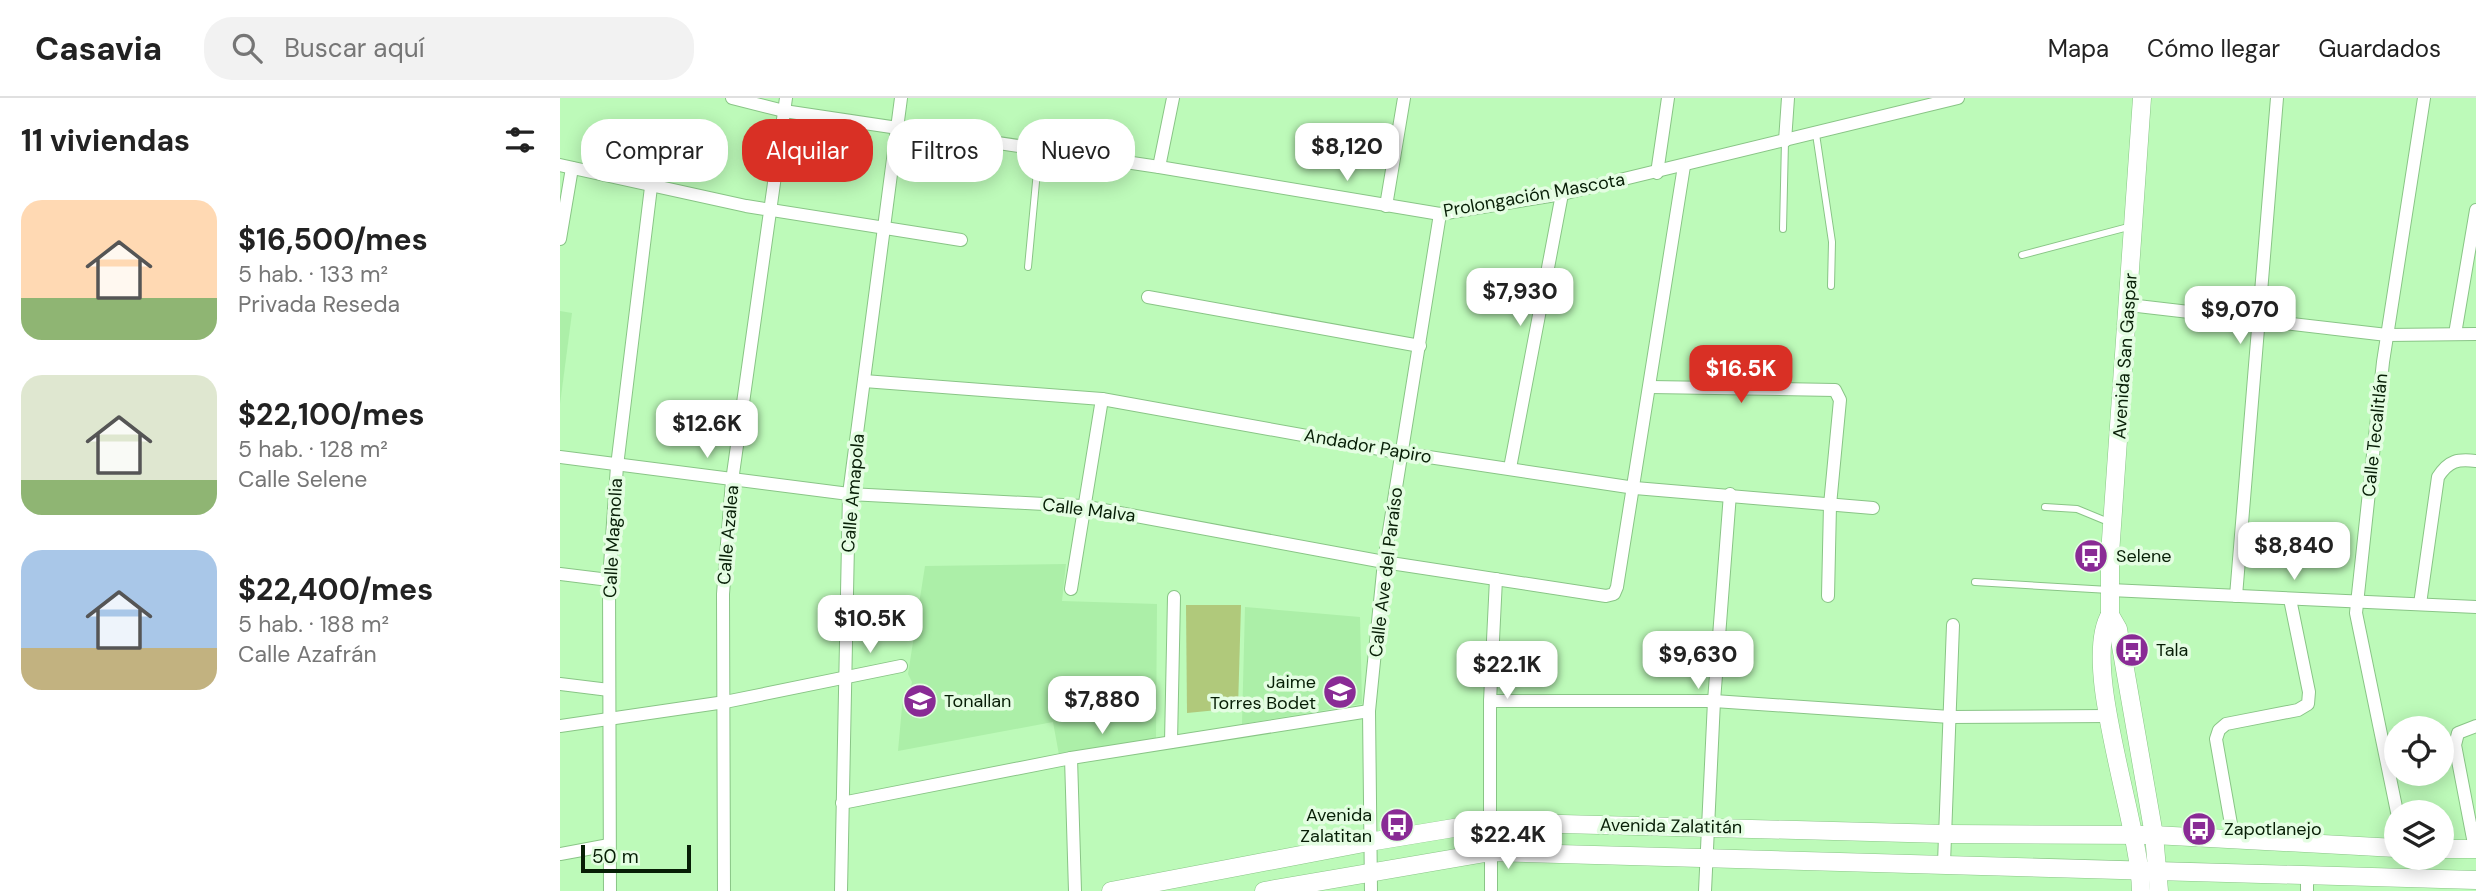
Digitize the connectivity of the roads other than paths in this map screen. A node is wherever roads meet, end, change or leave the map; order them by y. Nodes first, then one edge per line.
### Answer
1 (732, 98) edge
2 (901, 98) edge
3 (1173, 98) edge
4 (1404, 98) edge
5 (1668, 98) edge
6 (1788, 98) edge
7 (1958, 98) edge
8 (2142, 98) edge
9 (2277, 98) edge
10 (2424, 98) edge
11 (785, 104) edge
12 (1905, 105) edge
13 (898, 119) edge
14 (887, 127) edge
15 (1816, 134) junction
16 (1785, 141) junction
17 (1135, 163) edge
18 (566, 166) edge
19 (1684, 166) junction
20 (1160, 167) junction
21 (1657, 173) junction
22 (890, 182) edge
23 (1036, 182) edge
24 (651, 187) junction
25 (1562, 194) junction
26 (1386, 206) junction
27 (768, 210) junction
28 (2476, 210) edge
29 (1440, 214) junction
30 (2134, 226) junction
31 (1783, 229) dead end
32 (885, 230) junction
33 (560, 239) edge
34 (961, 240) dead end
35 (2022, 255) dead end
36 (1028, 267) dead end
37 (1831, 286) dead end
38 (1149, 297) dead end
39 (2129, 305) junction
40 (2259, 320) junction
41 (2455, 334) junction
42 (2476, 334) edge
43 (2387, 335) junction
44 (1420, 346) junction
45 (864, 381) junction
46 (1650, 387) junction
47 (1102, 399) junction
48 (1402, 453) junction
49 (560, 457) edge
50 (2476, 461) edge
51 (617, 466) junction
52 (1510, 468) junction
53 (732, 481) junction
54 (1635, 488) junction
55 (849, 494) junction
56 (1730, 494) junction
57 (1830, 505) junction
58 (1082, 506) junction
59 (2045, 507) dead end
60 (1872, 508) dead end
61 (2113, 524) junction
62 (1384, 562) junction
63 (560, 574) edge
64 (1496, 579) junction
65 (609, 580) junction
66 (1975, 582) dead end
67 (1071, 589) dead end
68 (2110, 590) junction
69 (1828, 596) dead end
70 (2236, 596) junction
71 (1174, 597) dead end
72 (2290, 598) junction
73 (2356, 602) junction
74 (2420, 604) junction
75 (2476, 607) edge
76 (2110, 615) junction
77 (1953, 625) dead end
78 (901, 666) dead end
79 (845, 677) junction
80 (560, 684) edge
81 (609, 690) junction
82 (1490, 701) junction
83 (1714, 701) junction
84 (725, 702) junction
85 (1369, 711) junction
86 (1950, 716) junction
87 (2109, 716) junction
88 (609, 717) junction
89 (560, 726) edge
90 (2476, 726) edge
91 (1171, 742) junction
92 (1070, 758) junction
93 (2394, 800) edge
94 (842, 803) junction
95 (1490, 822) junction
96 (1708, 826) junction
97 (1945, 834) junction
98 (2145, 835) junction
99 (2234, 841) junction
100 (1369, 842) junction
101 (609, 845) junction
102 (2384, 847) edge
103 (2454, 849) edge
104 (2475, 849) edge
105 (1491, 852) junction
106 (560, 854) edge
107 (1706, 856) junction
108 (1944, 863) junction
109 (2150, 869) junction
110 (2476, 880) edge
111 (1371, 882) edge
112 (2307, 882) edge
113 (2413, 885) edge
114 (610, 891) edge
115 (724, 891) edge
116 (841, 891) edge
117 (1075, 891) edge
118 (1111, 891) edge
119 (1265, 891) edge
120 (1491, 891) edge
121 (1705, 891) edge
122 (2141, 891) edge
123 (2159, 891) edge

1 - 11 street, Prolongación Mascota
2 - 13 street, Calle Amapola
3 - 20 street
4 - 26 street
5 - 21 street
6 - 16 street
7 - 12 street, Prolongación Mascota
8 - 30 street, Avenida San Gaspar
9 - 40 street
10 - 43 street, Calle Tecalitlán
11 - 14 street, Prolongación Mascota
11 - 27 street, Calle Azalea
12 - 15 street, Prolongación Mascota
15 - 16 street, Prolongación Mascota
15 - 37 lane
16 - 19 street, Prolongación Mascota
16 - 31 lane
17 - 20 street, Prolongación Mascota
18 - 24 street
18 - 33 street
19 - 21 street, Prolongación Mascota
19 - 46 street
20 - 26 street, Prolongación Mascota
21 - 25 street, Prolongación Mascota
22 - 32 street, Calle Amapola
23 - 36 lane
24 - 27 street
24 - 51 street, Calle Magnolia
25 - 29 street, Prolongación Mascota
25 - 52 street
26 - 29 street, Prolongación Mascota
27 - 32 street
27 - 53 street, Calle Azalea
28 - 41 street
29 - 44 street, Calle Ave del Paraíso
30 - 35 lane
30 - 39 street, Avenida San Gaspar
32 - 34 street
32 - 45 street, Calle Amapola
38 - 44 street
39 - 40 street
39 - 61 street, Avenida San Gaspar
40 - 43 street
40 - 70 street
41 - 42 street
41 - 43 street
43 - 73 street, Calle Tecalitlán
44 - 48 street, Calle Ave del Paraíso
45 - 47 street, Andador Papiro
45 - 55 street, Calle Amapola
46 - 54 street
46 - 57 street
47 - 48 street, Andador Papiro
47 - 58 street
48 - 52 street, Andador Papiro
48 - 62 street, Calle Ave del Paraíso
49 - 51 street, Calle Malva
50 - 74 street
51 - 53 street, Calle Malva
51 - 65 street, Calle Magnolia
52 - 54 street, Andador Papiro
53 - 55 street, Calle Malva
53 - 84 street, Calle Azalea
54 - 56 street, Andador Papiro
54 - 64 street, Calle Malva
55 - 58 street, Calle Malva
55 - 79 street, Calle Amapola
56 - 57 street, Andador Papiro
56 - 83 street
57 - 60 street, Andador Papiro
57 - 69 street
58 - 62 street, Calle Malva
58 - 67 street
59 - 61 lane
61 - 68 street, Avenida San Gaspar
62 - 64 street, Calle Malva
62 - 85 street, Calle Ave del Paraíso
63 - 65 street
64 - 82 street
65 - 81 street, Calle Magnolia
66 - 68 lane
68 - 70 street
68 - 76 street, Avenida San Gaspar
70 - 72 street
71 - 91 street
72 - 73 street
72 - 99 street
73 - 74 street
73 - 93 street, Calle Tecalitlán
74 - 75 street
76 - 87 street, Avenida San Gaspar
76 - 98 street, Avenida San Gaspar
77 - 86 street
78 - 79 street
79 - 84 street
79 - 94 street, Calle Amapola
80 - 81 street
81 - 88 street, Calle Magnolia
82 - 83 street
82 - 95 street
83 - 86 street
83 - 96 street
84 - 88 street
84 - 115 street, Calle Azalea
85 - 91 street
85 - 100 street, Calle Ave del Paraíso
86 - 87 street
86 - 97 street
87 - 98 street, Avenida San Gaspar
88 - 89 street
88 - 101 street, Calle Magnolia
90 - 104 street
91 - 92 street
92 - 94 street
92 - 117 street
94 - 116 street, Calle Amapola
95 - 96 street, Avenida Zalatitán
95 - 100 street, Avenida Zalatitán
96 - 97 street, Avenida Zalatitán
96 - 107 street
97 - 98 street, Avenida Zalatitán
97 - 108 street
98 - 99 street, Avenida Zalatitán
98 - 109 street, Avenida San Gaspar
99 - 102 street, Avenida Zalatitán
100 - 111 street, Calle Ave del Paraíso
100 - 118 street, Avenida Zalatitán
101 - 106 street
101 - 114 street, Calle Magnolia
103 - 104 street
105 - 107 street, Avenida Zalatitán
105 - 111 street, Avenida Zalatitán
105 - 120 street
107 - 108 street, Avenida Zalatitán
107 - 121 street
108 - 109 street, Avenida Zalatitán
109 - 112 street, Avenida Zalatitán
109 - 122 street, Avenida San Gaspar
109 - 123 street, Avenida San Gaspar
110 - 113 street, Avenida Zalatitán
111 - 119 street, Avenida Zalatitán
112 - 113 street, Avenida Zalatitán

